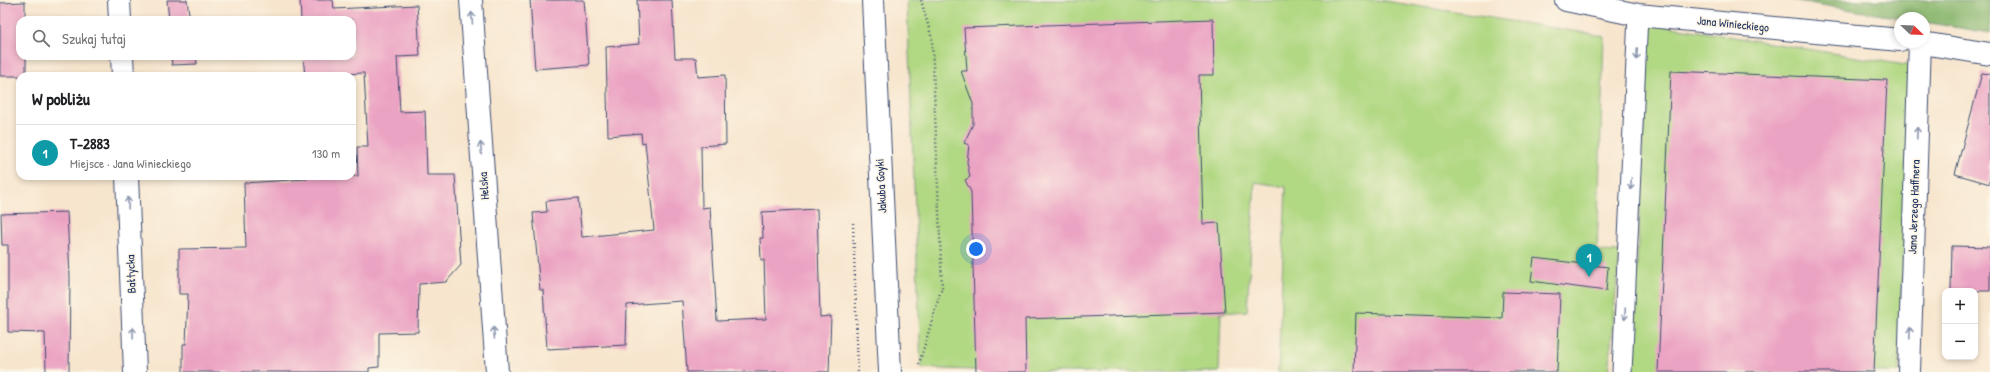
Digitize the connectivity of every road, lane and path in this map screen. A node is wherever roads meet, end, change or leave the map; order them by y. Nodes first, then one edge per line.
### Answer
1 (120, 0) edge
2 (471, 0) edge
3 (873, 0) edge
4 (921, 0) edge
5 (1566, 0) edge
6 (1638, 15) junction
7 (120, 16) edge
8 (1894, 39) edge
9 (1930, 44) edge
10 (1920, 48) edge
11 (1990, 54) edge
12 (122, 60) edge
13 (123, 72) edge
14 (127, 180) edge
15 (918, 367) dead end
16 (135, 372) edge
17 (497, 372) edge
18 (890, 372) edge
19 (1622, 372) edge
20 (1909, 372) edge

1 - 7 street
17 -> 2 street, Helska
3 - 18 street, Jakuba Goyki
4 - 15 path
5 - 6 street, Jana Winieckiego
6 - 8 street, Jana Winieckiego
6 -> 19 lane
9 - 11 street
20 -> 10 street, Jana Jerzego Haffnera
12 - 13 street
16 -> 14 street, Bałtycka

